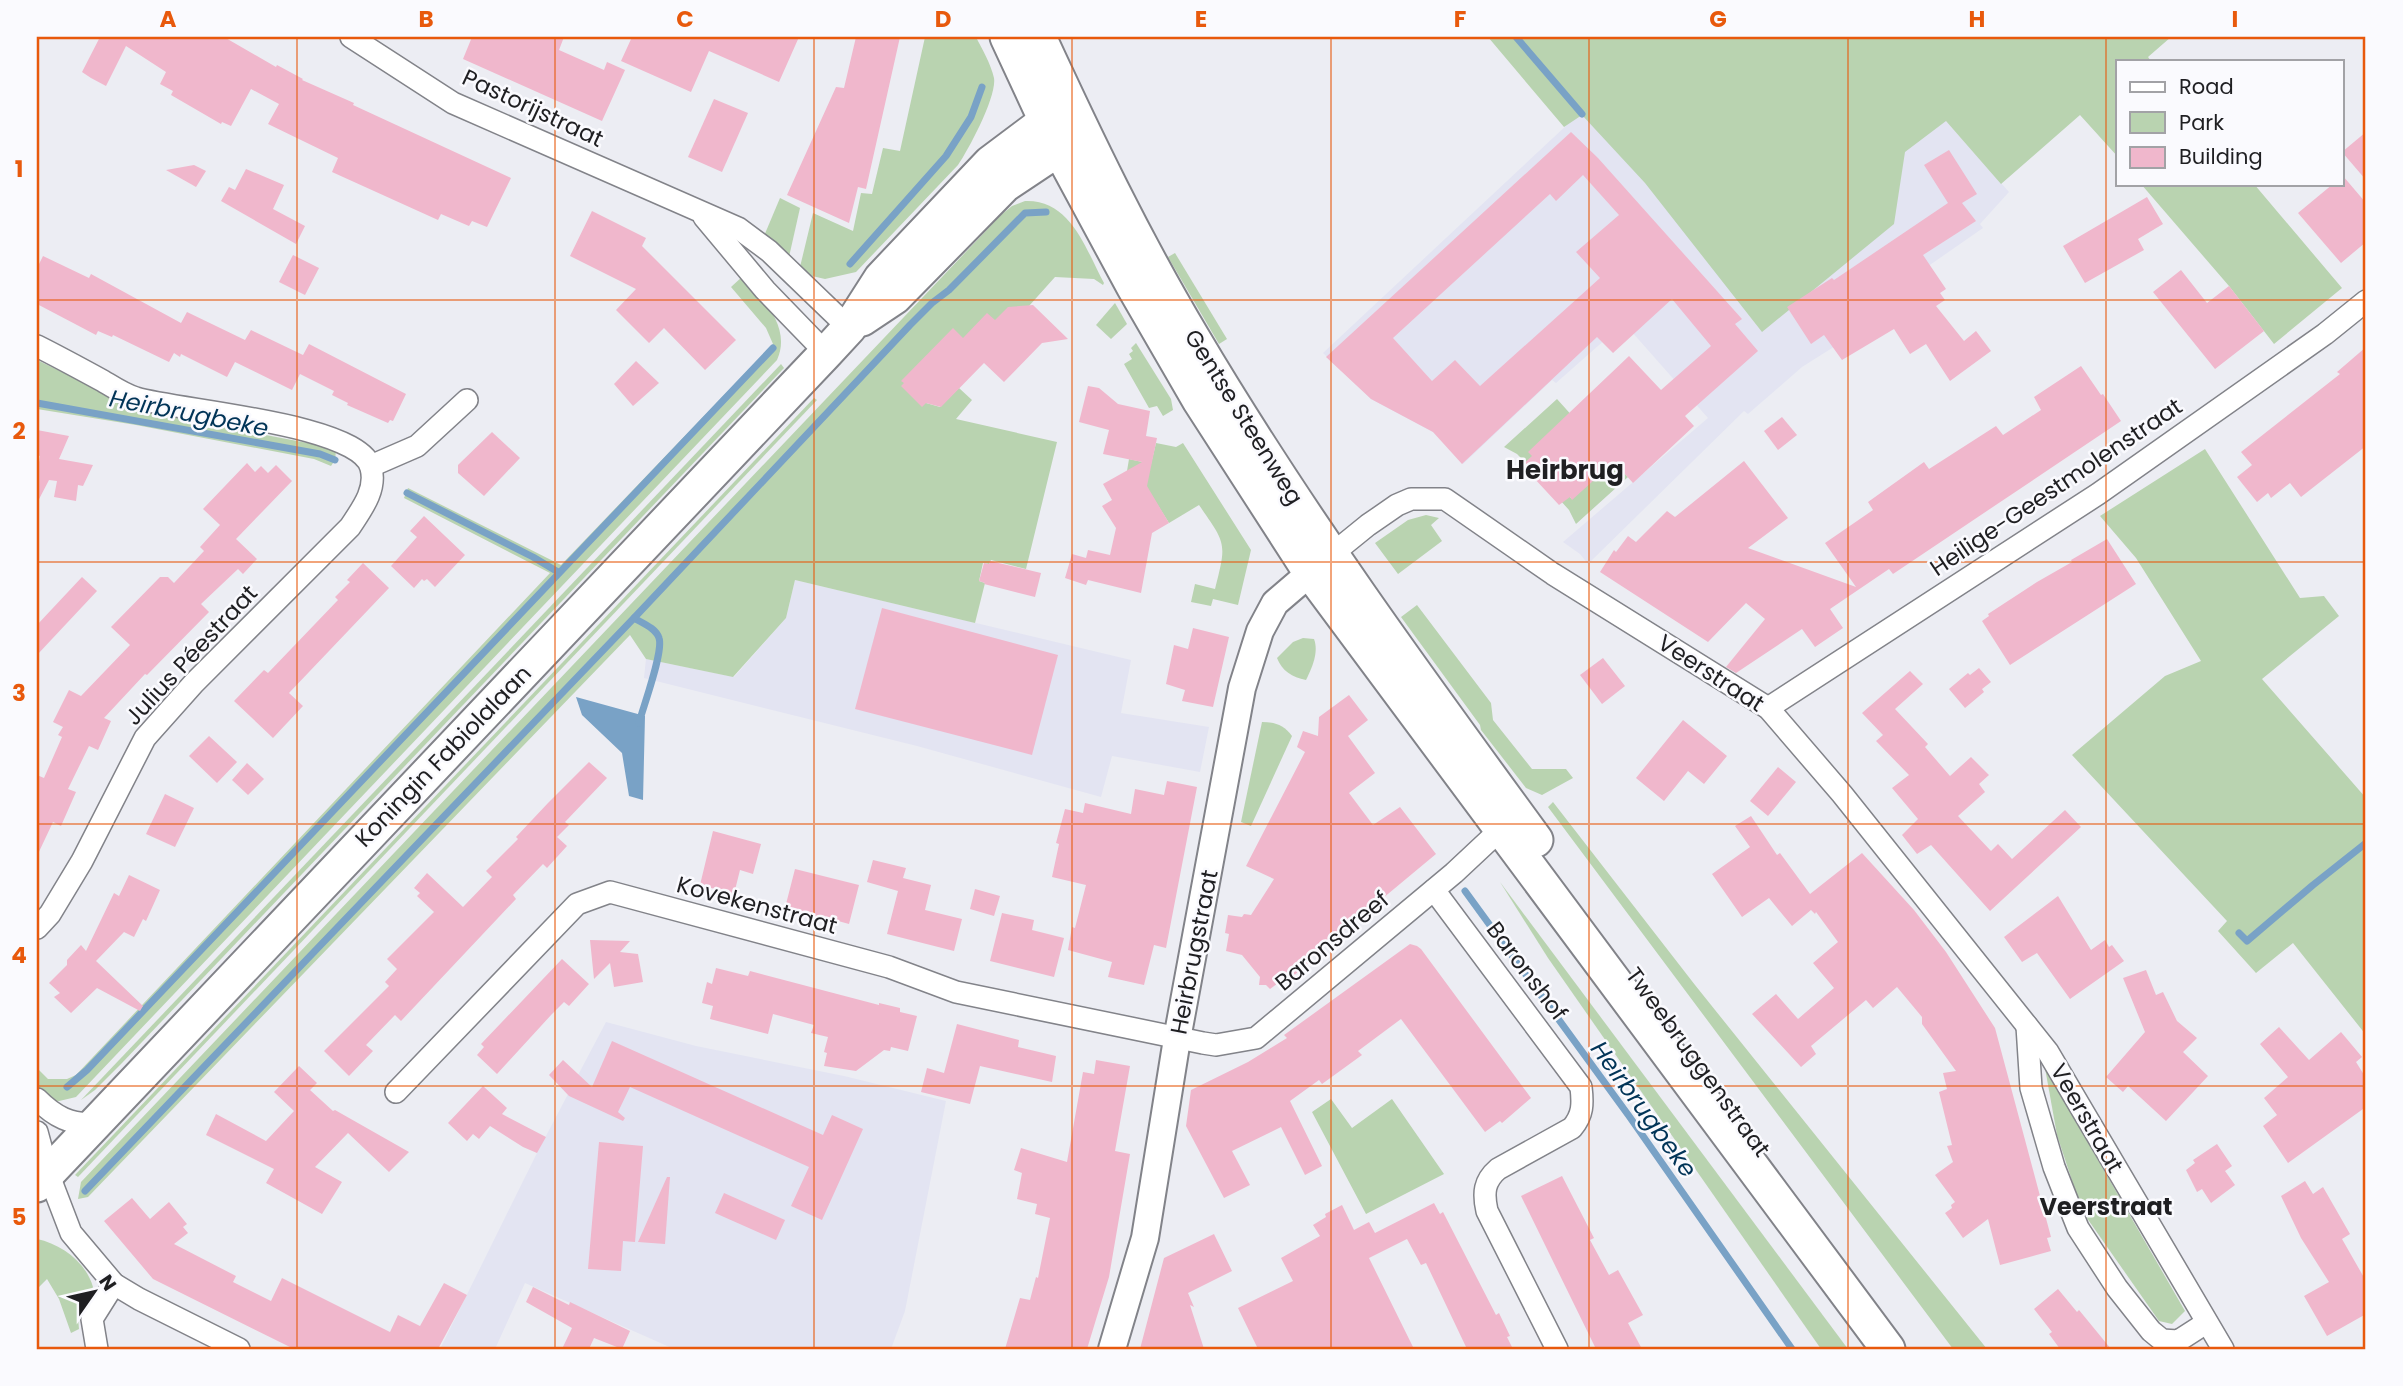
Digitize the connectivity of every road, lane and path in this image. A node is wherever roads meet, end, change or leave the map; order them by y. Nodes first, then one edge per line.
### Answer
1 (351, 37) edge
2 (1007, 37) edge
3 (1039, 37) edge
4 (1066, 129) junction
5 (701, 213) junction
6 (2366, 301) edge
7 (849, 328) junction
8 (37, 346) edge
9 (826, 353) junction
10 (467, 401) dead end
11 (371, 466) junction
12 (1321, 564) junction
13 (1768, 708) junction
14 (1488, 774) joint
15 (1500, 830) junction
16 (1434, 890) junction
17 (37, 928) edge
18 (2027, 1026) junction
19 (1177, 1039) junction
20 (396, 1092) dead end
21 (37, 1099) edge
22 (96, 1122) junction
23 (37, 1132) edge
24 (43, 1179) edge
25 (114, 1284) junction
26 (2206, 1323) junction
27 (97, 1349) edge
28 (239, 1349) edge
29 (1112, 1349) edge
30 (1557, 1349) edge
31 (1888, 1349) edge
32 (1910, 1349) edge
33 (2223, 1349) edge

1 - 5 street, Pastorijstraat
2 - 4 main road, Gentse Steenweg
3 - 4 main road, Gentse Steenweg
4 - 7 main road, Koningin Fabiolalaan
4 - 12 main road, Gentse Steenweg
4 - 12 main road, Gentse Steenweg
5 - 7 street, Pastorijstraat
5 - 9 street, Pastorijstraat
6 - 13 street, Heilige-Geestmolenstraat
7 - 9 main road, Koningin Fabiolalaan
8 - 11 street
9 - 22 main road, Koningin Fabiolalaan
10 - 11 street
11 - 17 street, Julius Péestraat
12 - 13 street, Veerstraat
12 - 14 main road, Gentse Steenweg
12 - 15 main road, Gentse Steenweg
12 - 19 street, Heirbrugstraat
13 - 18 street, Veerstraat
14 - 32 main road, Tweebruggenstraat
15 - 16 street, Baronsdreef
15 - 31 main road, Tweebruggenstraat
16 - 19 street, Baronsdreef
16 - 30 street, Baronshof
18 - 26 street, Veerstraat
18 - 26 street, Veerstraat
19 - 20 street, Kovekenstraat
19 - 29 street, Heirbrugstraat
21 - 22 street
22 - 24 main road, Koningin Fabiolalaan
23 - 24 street
24 - 25 street
25 - 27 street
25 - 28 street
26 - 33 street, Veerstraat

